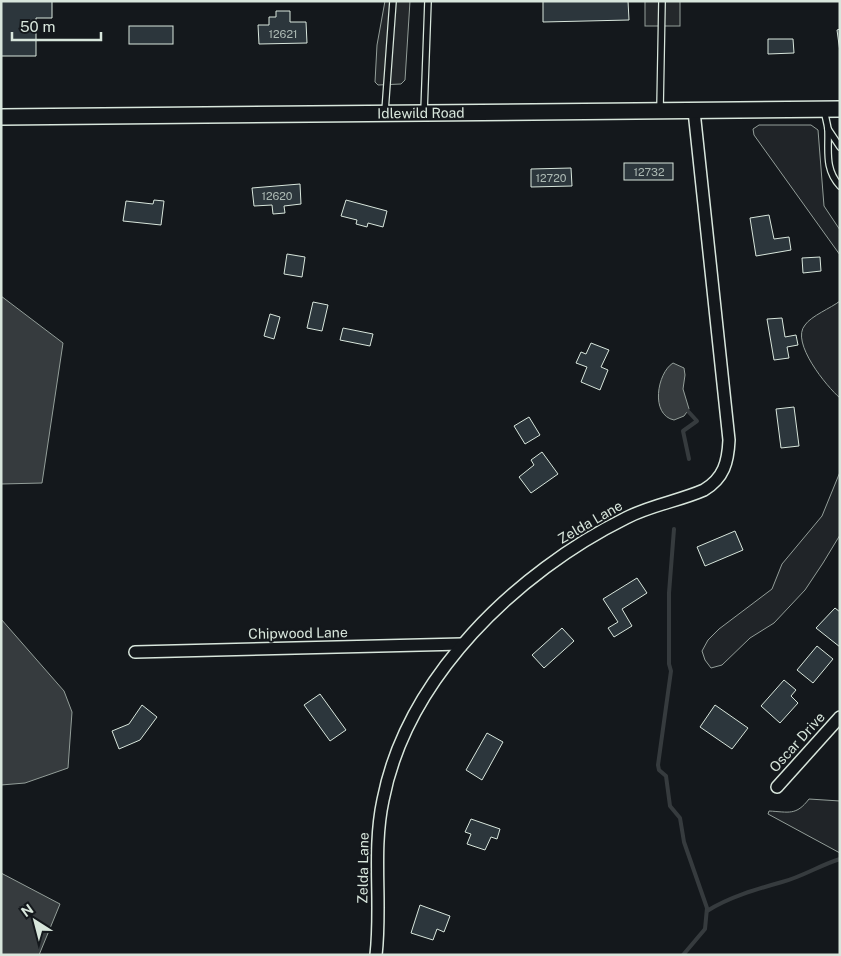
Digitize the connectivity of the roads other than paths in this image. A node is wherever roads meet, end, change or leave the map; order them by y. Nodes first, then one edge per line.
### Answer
1 (393, 1) edge
2 (428, 1) edge
3 (662, 1) edge
4 (824, 109) junction
5 (840, 109) edge
6 (694, 111) junction
7 (659, 112) junction
8 (385, 113) junction
9 (424, 114) junction
10 (1, 117) edge
11 (828, 129) junction
12 (840, 147) edge
13 (840, 186) edge
14 (462, 644) junction
15 (135, 652) dead end
16 (840, 717) edge
17 (777, 787) dead end
18 (376, 955) edge

1 - 8 lane
2 - 9 lane
3 - 7 lane
4 - 5 main road, Idlewild Road
4 - 6 main road, Idlewild Road
4 - 11 lane
6 - 7 main road, Idlewild Road
6 - 14 street, Zelda Lane
7 - 9 main road, Idlewild Road
8 - 9 main road, Idlewild Road
8 - 10 main road, Idlewild Road
11 - 12 lane
11 - 13 lane
14 - 15 street, Chipwood Lane
14 - 18 street, Zelda Lane
16 - 17 street, Oscar Drive

